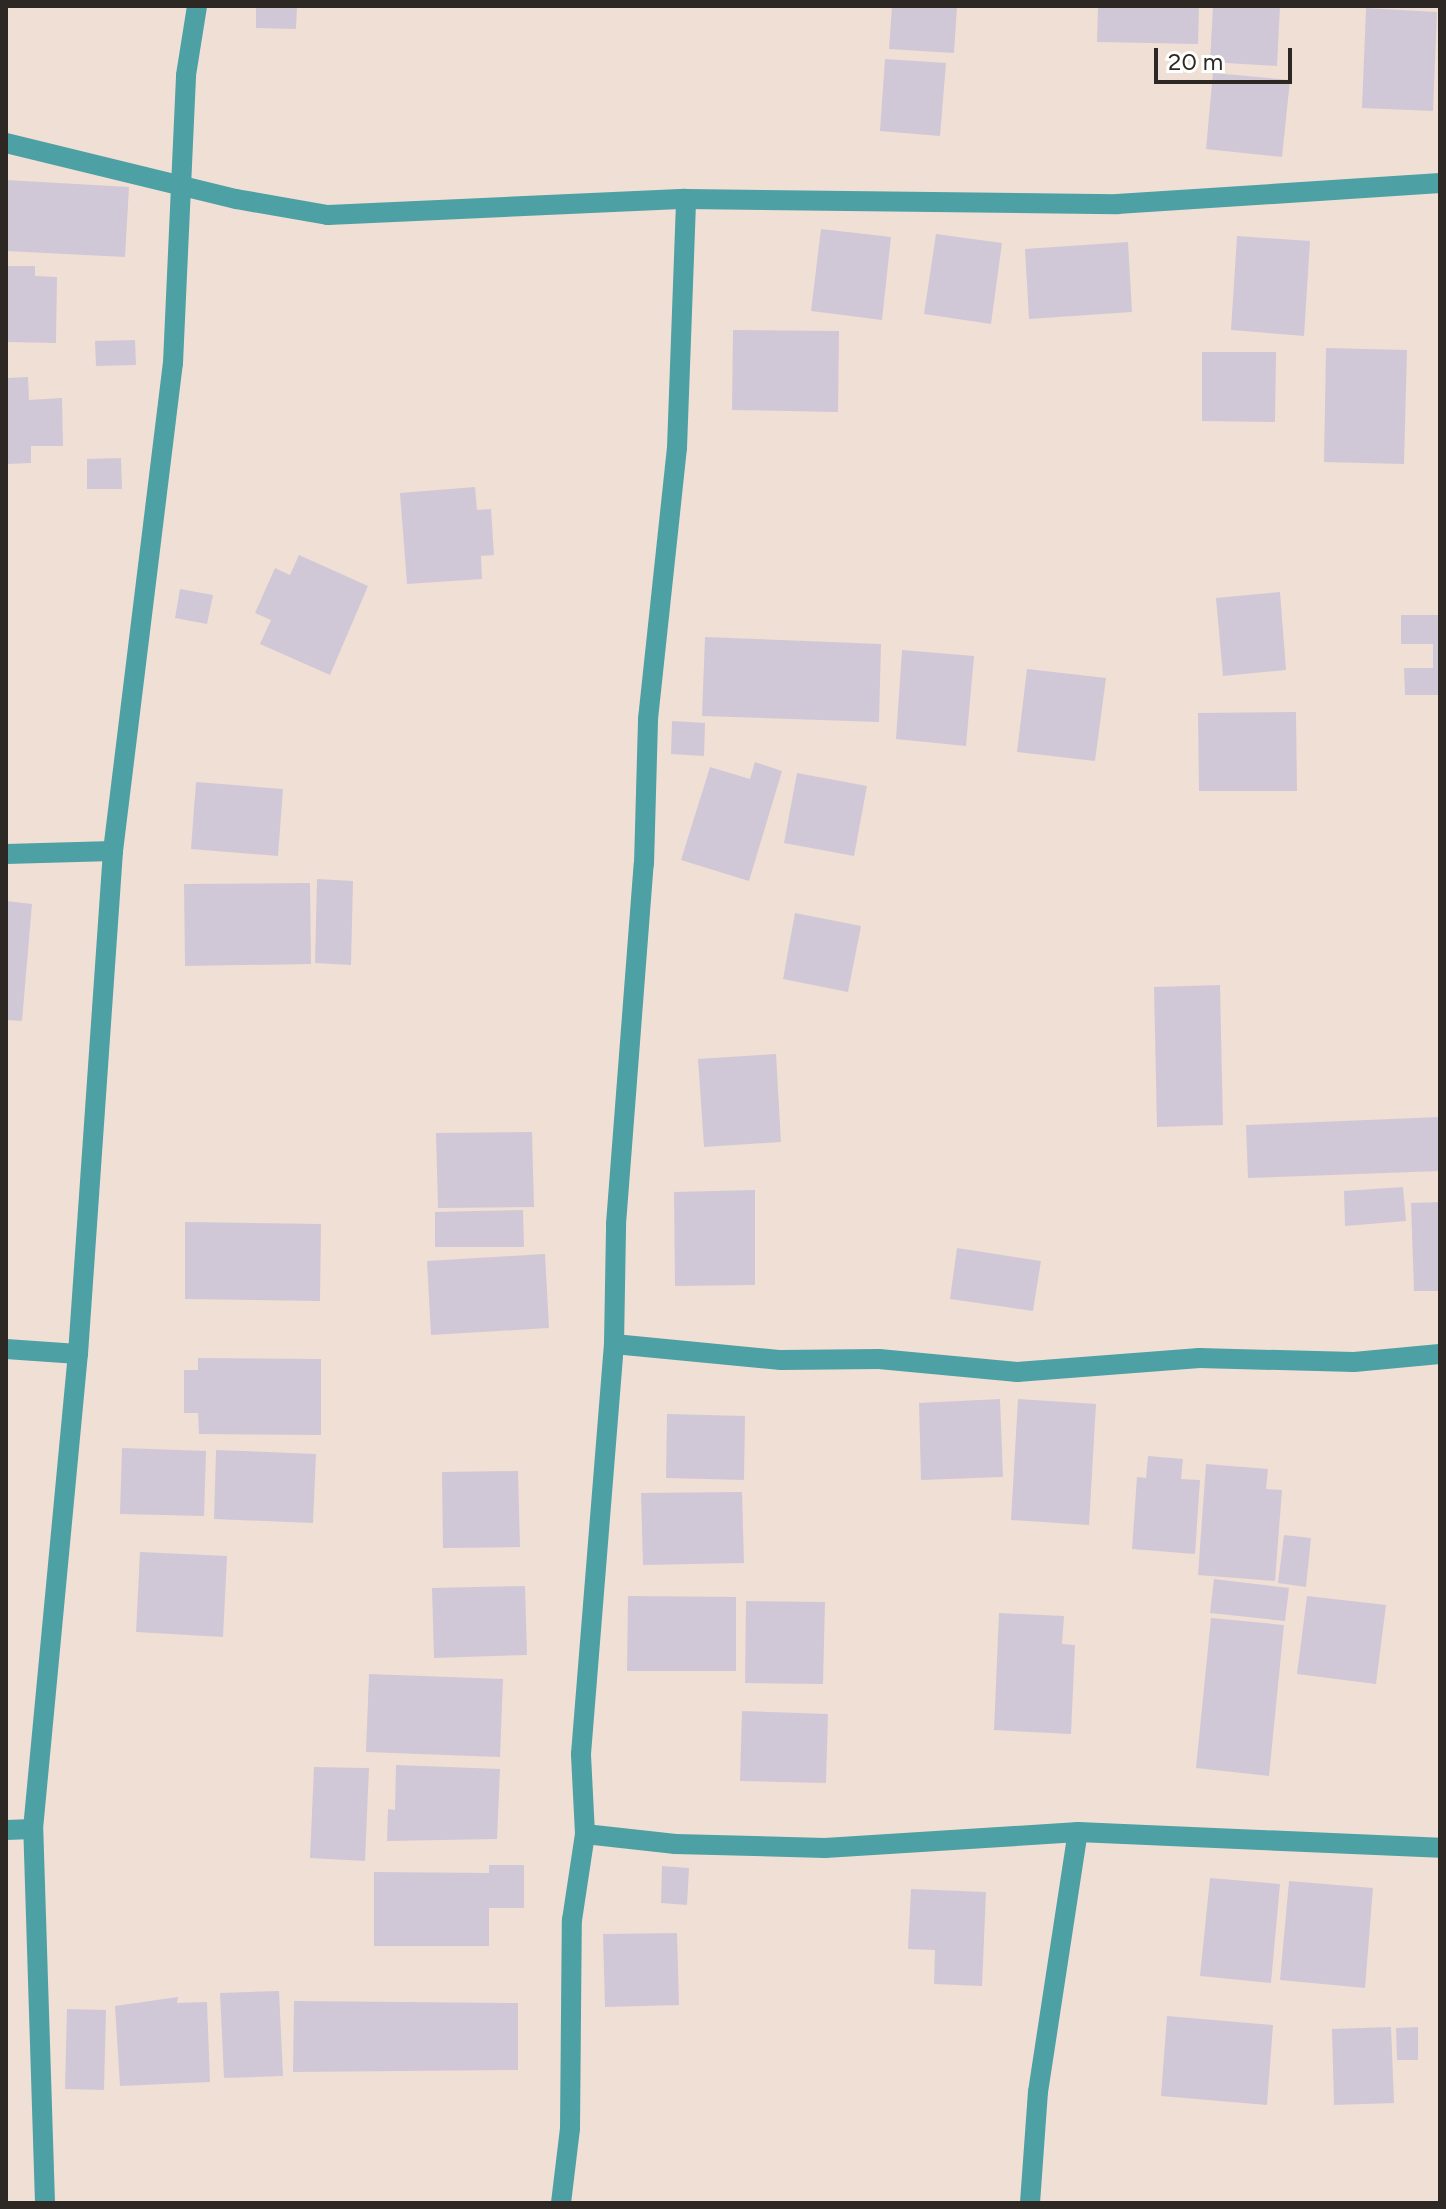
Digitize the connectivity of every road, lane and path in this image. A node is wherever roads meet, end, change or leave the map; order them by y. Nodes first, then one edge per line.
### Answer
1 (197, 6) edge
2 (6, 143) edge
3 (1440, 183) edge
4 (179, 186) junction
5 (686, 199) junction
6 (113, 851) junction
7 (6, 854) edge
8 (614, 1344) junction
9 (6, 1349) edge
10 (78, 1354) junction
11 (1440, 1354) edge
12 (33, 1829) junction
13 (6, 1830) edge
14 (1078, 1832) junction
15 (585, 1834) junction
16 (1440, 1848) edge
17 (45, 2203) edge
18 (561, 2203) edge
19 (1030, 2203) edge

1 - 4 street
2 - 4 street
3 - 5 street
4 - 5 street
4 - 6 street
5 - 8 street
6 - 7 street
6 - 10 street
8 - 11 street
8 - 15 street
9 - 10 street
10 - 12 street
12 - 13 street
12 - 17 street
14 - 15 street
14 - 16 street
14 - 19 street
15 - 18 street

